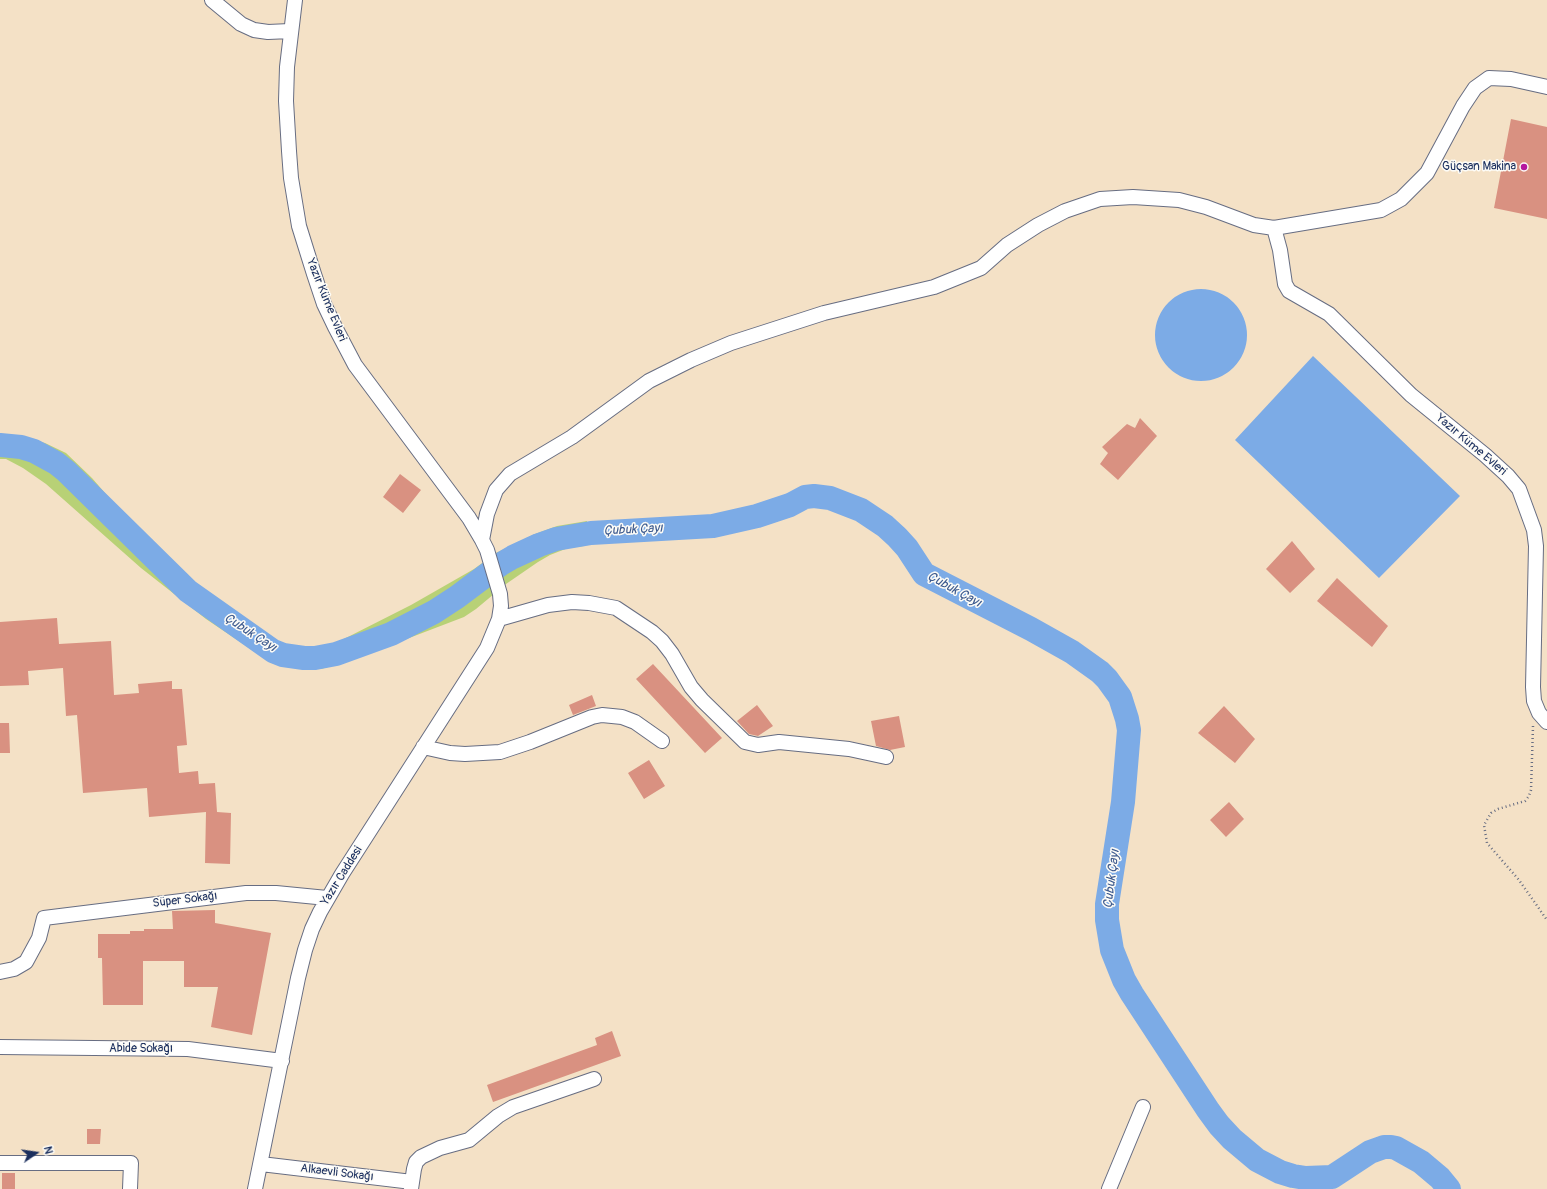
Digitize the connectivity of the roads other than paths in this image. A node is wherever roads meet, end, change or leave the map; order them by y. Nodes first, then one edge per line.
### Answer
1 (212, 0) edge
2 (295, 0) edge
3 (290, 31) junction
4 (1547, 87) edge
5 (1274, 228) junction
6 (485, 545) junction
7 (499, 619) junction
8 (1540, 723) edge
9 (662, 741) dead end
10 (422, 747) junction
11 (886, 758) dead end
12 (327, 898) junction
13 (0, 972) edge
14 (0, 1047) edge
15 (282, 1061) junction
16 (594, 1079) dead end
17 (1143, 1107) dead end
18 (0, 1163) edge
19 (261, 1164) junction
20 (411, 1185) edge
21 (130, 1189) edge
22 (255, 1189) edge
23 (1109, 1189) edge

1 - 3 street
2 - 3 street, Yazır Küme Evleri
3 - 6 street, Yazır Küme Evleri
4 - 5 street
5 - 6 street
5 - 8 street, Yazır Küme Evleri
6 - 7 street, Yazır Caddesi
7 - 10 street, Yazır Caddesi
7 - 11 street
9 - 10 street
10 - 12 street, Yazır Caddesi
12 - 13 street, Süper Sokağı
12 - 15 street, Yazır Caddesi
14 - 15 street, Abide Sokağı
15 - 19 street, Yazır Caddesi
16 - 20 street
17 - 23 street
18 - 21 street
19 - 20 street, Alkaevli Sokağı
19 - 22 street, Yazır Caddesi

